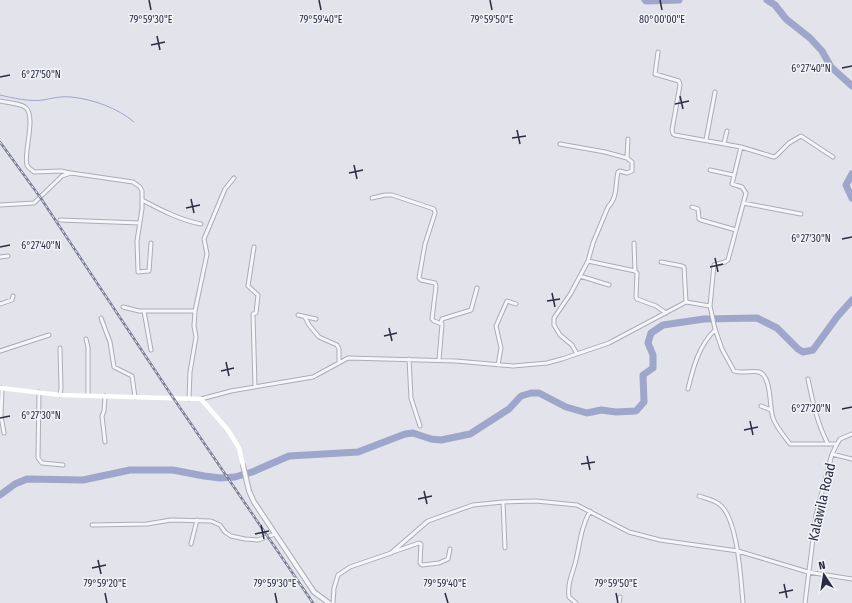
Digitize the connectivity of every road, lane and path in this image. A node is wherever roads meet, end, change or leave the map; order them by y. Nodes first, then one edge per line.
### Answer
1 (658, 52) dead end
2 (715, 92) dead end
3 (0, 101) edge
4 (727, 131) dead end
5 (628, 139) dead end
6 (706, 140) junction
7 (560, 144) dead end
8 (724, 144) junction
9 (741, 147) junction
10 (833, 157) dead end
11 (627, 158) junction
12 (710, 170) dead end
13 (70, 173) junction
14 (733, 175) junction
15 (234, 178) dead end
16 (372, 198) dead end
17 (142, 200) junction
18 (743, 203) junction
19 (0, 205) edge
20 (692, 207) dead end
21 (802, 214) dead end
22 (60, 220) dead end
23 (140, 223) junction
24 (201, 224) dead end
25 (736, 230) junction
26 (151, 243) dead end
27 (634, 243) dead end
28 (254, 247) dead end
29 (8, 256) dead end
30 (0, 257) edge
31 (588, 261) junction
32 (661, 262) dead end
33 (635, 271) junction
34 (580, 276) junction
35 (609, 285) dead end
36 (477, 288) dead end
37 (13, 296) dead end
38 (686, 302) junction
39 (0, 304) edge
40 (516, 304) dead end
41 (123, 307) dead end
42 (710, 307) junction
43 (144, 311) junction
44 (195, 311) junction
45 (666, 312) junction
46 (298, 315) dead end
47 (305, 316) junction
48 (101, 318) dead end
49 (316, 319) dead end
50 (441, 322) junction
51 (715, 330) junction
52 (49, 335) dead end
53 (86, 339) dead end
54 (60, 348) dead end
55 (151, 350) dead end
56 (0, 351) edge
57 (577, 354) junction
58 (409, 359) junction
59 (439, 360) junction
60 (339, 363) junction
61 (498, 365) junction
62 (808, 379) dead end
63 (255, 386) junction
64 (1, 388) edge
65 (688, 389) dead end
66 (39, 392) junction
67 (60, 395) junction
68 (88, 395) junction
69 (105, 396) junction
70 (135, 397) junction
71 (200, 398) junction
72 (189, 399) junction
73 (761, 406) dead end
74 (771, 410) junction
75 (420, 426) dead end
76 (4, 433) dead end
77 (852, 434) edge
78 (105, 442) dead end
79 (828, 444) junction
80 (836, 444) junction
81 (832, 454) junction
82 (852, 460) edge
83 (63, 465) dead end
84 (244, 465) joint
85 (699, 496) dead end
86 (503, 502) junction
87 (590, 511) junction
88 (197, 520) junction
89 (92, 525) dead end
90 (275, 534) junction
91 (191, 544) dead end
92 (505, 548) dead end
93 (450, 549) dead end
94 (738, 551) junction
95 (391, 553) junction
96 (808, 572) junction
97 (852, 579) edge
98 (620, 597) dead end
99 (329, 603) edge
100 (334, 603) edge
101 (576, 603) edge
102 (619, 603) edge
103 (743, 603) edge
104 (805, 603) edge

1 - 6 street
2 - 6 street
3 - 13 street
4 - 8 street
5 - 11 street
6 - 8 street
7 - 11 street
8 - 9 street
9 - 10 street
9 - 14 street
11 - 31 street
12 - 14 street
13 - 17 street
13 - 19 street
14 - 18 street
15 - 44 street
16 - 50 street
17 - 23 street
17 - 24 street
18 - 21 street
18 - 25 street
20 - 25 street
22 - 23 street
23 - 26 street
25 - 42 street
27 - 33 street
28 - 63 street
29 - 30 street
31 - 33 street
31 - 34 street
32 - 38 street
33 - 45 street
34 - 35 street
34 - 57 street
36 - 50 street
37 - 39 street
38 - 42 street
38 - 45 street
40 - 61 street
41 - 43 street
42 - 51 street
43 - 44 street
43 - 55 street
44 - 72 street
45 - 57 street
46 - 47 street
47 - 49 street
47 - 60 street
48 - 70 street
50 - 59 street
51 - 65 street
51 - 74 street
52 - 56 street
53 - 68 street
54 - 67 street
57 - 61 street
58 - 59 street
58 - 60 street
58 - 75 street
59 - 61 street
60 - 63 street
62 - 79 street
63 - 71 street
64 - 66 main road
64 - 76 street
66 - 67 main road
66 - 83 street
67 - 68 main road
68 - 69 main road
69 - 70 main road
69 - 78 street
70 - 72 main road
71 - 72 main road
71 - 84 main road
73 - 74 street
74 - 79 street
77 - 80 street, Kalawila Road
79 - 80 street
80 - 81 street, Kalawila Road
81 - 82 street
81 - 96 street, Kalawila Road
84 - 90 street
85 - 94 street
86 - 87 street
86 - 92 street
86 - 95 street
87 - 94 street
87 - 101 street
88 - 89 street
88 - 90 street
88 - 91 street
90 - 99 street
93 - 95 street
94 - 96 street
94 - 103 street
95 - 100 street
96 - 97 street
96 - 104 street, Kalawila Road
98 - 102 street

